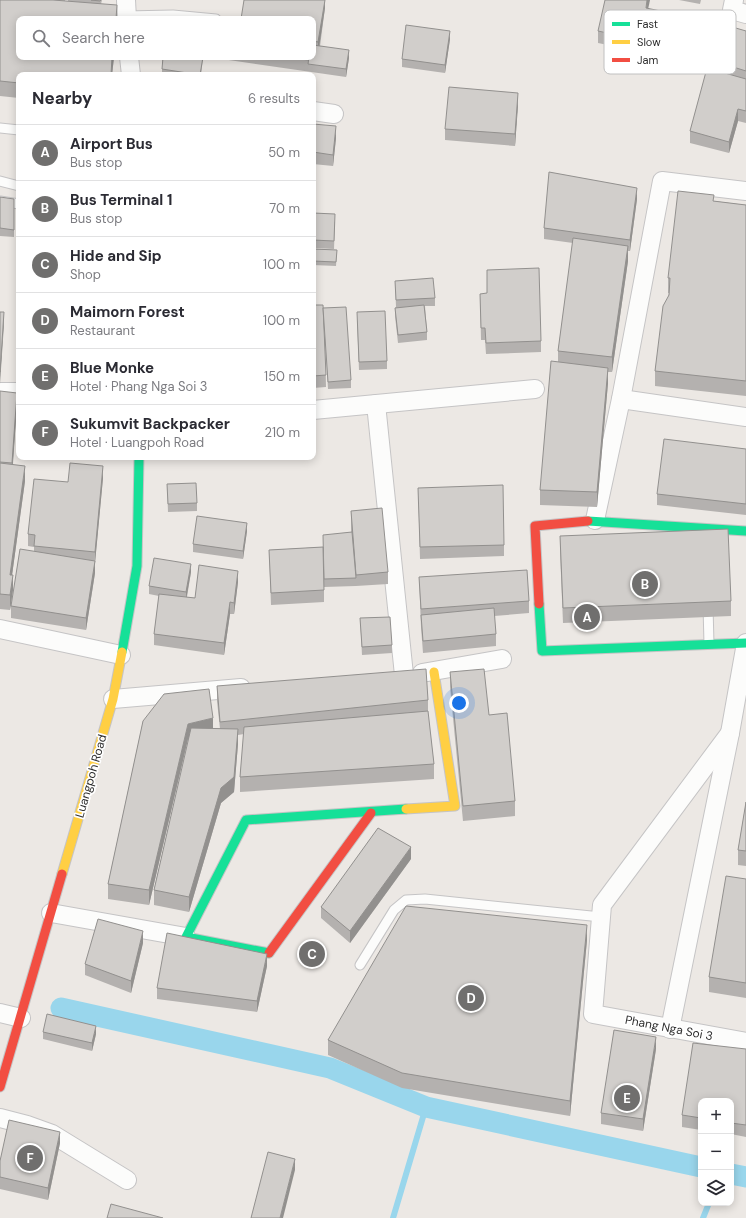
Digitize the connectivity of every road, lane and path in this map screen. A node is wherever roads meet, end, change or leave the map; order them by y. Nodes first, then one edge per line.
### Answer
1 (734, 0) edge
2 (732, 10) edge
3 (736, 11) edge
4 (125, 12) edge
5 (746, 14) edge
6 (184, 16) edge
7 (130, 60) edge
8 (131, 72) edge
9 (316, 111) edge
10 (334, 114) dead end
11 (0, 128) edge
12 (16, 130) edge
13 (0, 181) edge
14 (16, 185) edge
15 (746, 190) edge
16 (0, 201) edge
17 (16, 204) edge
18 (535, 389) dead end
19 (0, 392) edge
20 (16, 392) edge
21 (621, 399) junction
22 (376, 404) junction
23 (316, 410) edge
24 (746, 418) edge
25 (139, 460) edge
26 (595, 520) junction
27 (705, 528) junction
28 (746, 531) edge
29 (705, 539) edge
30 (707, 593) edge
31 (0, 629) edge
32 (746, 643) edge
33 (709, 644) junction
34 (121, 655) junction
35 (502, 659) dead end
36 (434, 672) junction
37 (255, 687) edge
38 (113, 699) junction
39 (730, 733) junction
40 (371, 813) junction
41 (51, 913) junction
42 (601, 917) junction
43 (186, 937) junction
44 (360, 965) dead end
45 (0, 1012) edge
46 (21, 1018) junction
47 (670, 1029) junction
48 (746, 1042) edge
49 (0, 1087) edge
50 (0, 1118) edge
51 (127, 1180) dead end

1 - 2 street
3 - 5 street
4 - 6 lane
7 - 8 street
9 - 10 street
11 - 12 lane
13 - 14 lane
15 - 21 street
16 - 17 lane
18 - 22 street
19 - 20 street
21 - 24 street
21 - 26 street
22 - 23 street
22 - 36 street
25 - 34 street, Luangpoh Road
26 - 27 street
26 - 33 street
27 - 28 street
27 - 29 lane
30 - 33 lane
31 - 34 street
32 - 33 street
32 - 39 street
34 - 38 street, Luangpoh Road
35 - 36 street
36 - 40 street
37 - 38 street
38 - 41 street, Luangpoh Road
39 - 42 street
39 - 47 street
40 - 43 street
40 - 43 street
41 - 43 street
41 - 46 street, Luangpoh Road
42 - 44 lane
42 - 47 street, Phang Nga Soi 3
45 - 46 street
46 - 49 street, Luangpoh Road
47 - 48 street, Phang Nga Soi 3
50 - 51 street

